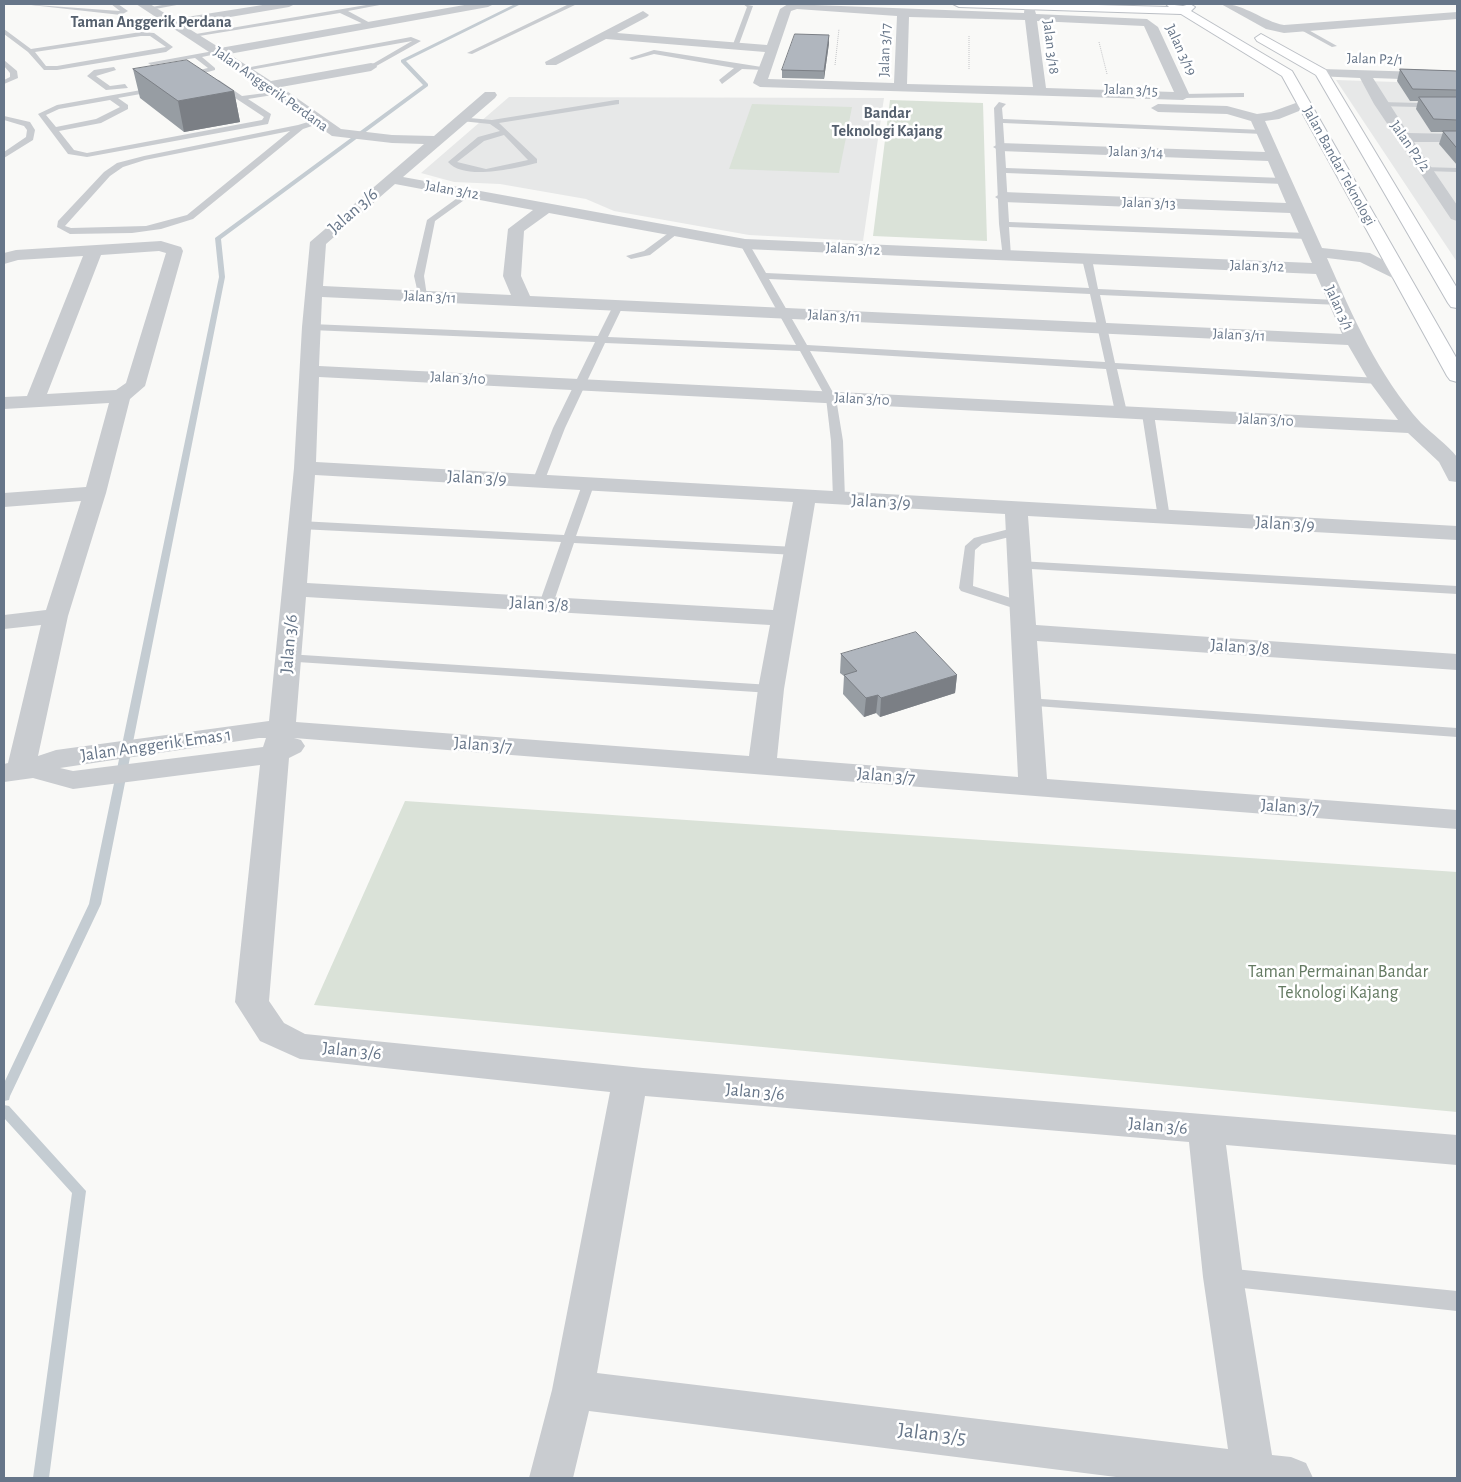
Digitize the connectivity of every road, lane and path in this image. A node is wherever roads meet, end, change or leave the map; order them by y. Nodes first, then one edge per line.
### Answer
1 (25, 4) edge
2 (114, 4) edge
3 (178, 4) edge
4 (289, 4) edge
5 (328, 4) edge
6 (382, 4) edge
7 (488, 4) edge
8 (574, 4) edge
9 (746, 4) edge
10 (959, 4) edge
11 (1166, 4) edge
12 (1172, 4) edge
13 (1227, 4) edge
14 (146, 6) edge
15 (1188, 7) edge
16 (841, 8) junction
17 (1153, 10) junction
18 (341, 11) junction
19 (1030, 12) junction
20 (903, 14) junction
21 (643, 15) dead end
22 (970, 16) junction
23 (1457, 16) edge
24 (1205, 17) junction
25 (1436, 18) junction
26 (1094, 19) junction
27 (173, 23) junction
28 (372, 26) junction
29 (1446, 28) dead end
30 (1302, 29) junction
31 (4, 31) edge
32 (1251, 33) dead end
33 (604, 35) junction
34 (193, 36) junction
35 (1334, 46) dead end
36 (735, 47) junction
37 (772, 48) junction
38 (30, 51) junction
39 (219, 52) junction
40 (470, 53) dead end
41 (196, 55) junction
42 (632, 58) dead end
43 (4, 62) edge
44 (551, 62) dead end
45 (142, 64) dead end
46 (742, 66) junction
47 (124, 67) dead end
48 (371, 67) joint
49 (764, 68) junction
50 (244, 69) junction
51 (1321, 73) junction
52 (1364, 74) junction
53 (1457, 77) edge
54 (4, 82) edge
55 (722, 82) dead end
56 (832, 86) junction
57 (900, 88) junction
58 (276, 89) junction
59 (970, 90) junction
60 (1040, 92) junction
61 (1112, 94) junction
62 (490, 95) dead end
63 (1241, 95) dead end
64 (1183, 96) junction
65 (111, 97) junction
66 (241, 98) junction
67 (616, 102) dead end
68 (1002, 104) joint
69 (1304, 104) junction
70 (1381, 104) junction
71 (1457, 106) edge
72 (4, 118) edge
73 (461, 119) junction
74 (999, 121) junction
75 (492, 122) junction
76 (1260, 125) junction
77 (300, 127) junction
78 (333, 127) junction
79 (54, 130) junction
80 (506, 132) junction
81 (1403, 137) junction
82 (1457, 138) edge
83 (437, 140) junction
84 (1000, 147) junction
85 (4, 156) edge
86 (1273, 157) junction
87 (1426, 169) junction
88 (1001, 170) junction
89 (1457, 170) edge
90 (390, 179) junction
91 (1283, 181) junction
92 (470, 193) junction
93 (1003, 197) junction
94 (547, 207) junction
95 (1295, 208) junction
96 (1455, 210) edge
97 (1002, 224) junction
98 (677, 231) junction
99 (745, 244) junction
100 (1310, 244) junction
101 (94, 250) junction
102 (631, 256) dead end
103 (1006, 256) junction
104 (4, 259) edge
105 (1087, 259) junction
106 (1321, 269) junction
107 (764, 276) junction
108 (1401, 277) junction
109 (314, 291) junction
110 (1094, 292) junction
111 (422, 296) junction
112 (1415, 301) junction
113 (523, 302) junction
114 (1337, 303) junction
115 (1447, 303) edge
116 (618, 306) junction
117 (783, 314) junction
118 (311, 327) junction
119 (1102, 328) junction
120 (604, 339) junction
121 (1354, 340) junction
122 (804, 348) junction
123 (1110, 365) junction
124 (310, 371) junction
125 (1457, 376) edge
126 (1379, 381) junction
127 (582, 384) junction
128 (121, 396) junction
129 (831, 398) junction
130 (35, 400) junction
131 (4, 403) edge
132 (1121, 412) junction
133 (1148, 414) junction
134 (1414, 427) junction
135 (305, 468) junction
136 (1457, 476) edge
137 (538, 482) junction
138 (588, 485) junction
139 (95, 492) junction
140 (805, 497) junction
141 (839, 499) junction
142 (4, 500) edge
143 (1164, 518) junction
144 (1017, 520) junction
145 (300, 525) junction
146 (1457, 533) edge
147 (569, 539) junction
148 (796, 551) junction
149 (1019, 565) junction
150 (294, 589) junction
151 (1457, 590) edge
152 (546, 604) junction
153 (1021, 606) junction
154 (56, 616) junction
155 (784, 618) junction
156 (4, 622) edge
157 (1022, 632) junction
158 (287, 658) junction
159 (1457, 662) edge
160 (771, 689) junction
161 (1027, 702) junction
162 (1457, 733) edge
163 (278, 742) junction
164 (762, 766) junction
165 (74, 768) junction
166 (19, 771) edge
167 (1033, 788) junction
168 (1457, 820) edge
169 (630, 1081) junction
170 (1206, 1130) junction
171 (1457, 1150) edge
172 (1223, 1277) junction
173 (1457, 1301) edge
174 (573, 1390) junction
175 (1266, 1477) edge
176 (551, 1478) edge

1 - 2 lane
3 - 14 lane
4 - 27 street
5 - 18 lane
6 - 18 lane
7 - 28 street
8 - 40 lane
9 - 36 lane
10 - 19 street
11 - 12 street
12 - 15 street, Jalan Bandar Teknologi
13 - 30 street
14 - 27 street, Jalan Anggerik Perdana
15 - 17 street
15 - 24 street, Jalan Bandar Teknologi
16 - 20 street, Jalan 3/19
16 - 37 street, Jalan 3/19
16 - 56 path
17 - 19 street
17 - 24 street
18 - 28 lane
18 - 34 lane
19 - 22 street, Jalan 3/19
19 - 26 street, Jalan 3/19
19 - 60 street, Jalan 3/18
20 - 22 street, Jalan 3/19
20 - 57 street, Jalan 3/17
21 - 33 street
22 - 59 path
23 - 25 street
24 - 69 street, Jalan Bandar Teknologi
25 - 29 street
25 - 30 street
26 - 61 path
26 - 64 street, Jalan 3/19
27 - 34 street, Jalan Anggerik Perdana
28 - 39 street
30 - 35 lane
31 - 38 lane
32 - 51 street, Jalan Bandar Teknologi
33 - 36 street
33 - 44 street
34 - 39 street, Jalan Anggerik Perdana
36 - 37 street
37 - 49 street
38 - 38 lane
39 - 41 lane
39 - 50 street, Jalan Anggerik Perdana
41 - 45 lane
41 - 47 lane
42 - 46 lane
43 - 54 lane
46 - 49 lane
46 - 55 lane
48 - 50 lane
48 - 58 street
49 - 56 street
50 - 58 street, Jalan Anggerik Perdana
51 - 52 street, Jalan P2/1
51 - 115 street, Jalan Bandar Teknologi
52 - 53 street, Jalan P2/1
52 - 70 street, Jalan P2/2
56 - 57 street
57 - 59 street
58 - 66 lane
58 - 78 street, Jalan Anggerik Perdana
59 - 60 street
60 - 61 street
61 - 64 street
62 - 73 street, Jalan 3/6
63 - 64 lane
65 - 66 lane
65 - 79 lane
65 - 79 lane
66 - 79 lane
67 - 75 lane
68 - 74 lane
68 - 76 street, Jalan 3/15
69 - 76 street
69 - 108 street, Jalan Bandar Teknologi
70 - 71 lane
70 - 81 street, Jalan P2/2
72 - 85 lane
73 - 75 lane
73 - 83 street, Jalan 3/6
74 - 76 lane
74 - 84 lane
75 - 80 lane
76 - 86 street, Jalan 3/1
77 - 77 lane
77 - 78 lane
78 - 83 street, Jalan Anggerik Perdana
80 - 80 lane
81 - 82 street
81 - 87 street, Jalan P2/2
83 - 90 street, Jalan 3/6
84 - 86 street, Jalan 3/14
84 - 88 lane
86 - 91 street, Jalan 3/1
87 - 89 lane
87 - 96 street, Jalan P2/2
88 - 91 lane
88 - 93 lane
90 - 92 street, Jalan 3/12
90 - 109 street, Jalan 3/6
91 - 95 street, Jalan 3/1
92 - 94 street, Jalan 3/12
92 - 111 lane
93 - 95 street, Jalan 3/13
93 - 97 lane
94 - 98 street, Jalan 3/12
94 - 113 street
95 - 100 street, Jalan 3/1
97 - 100 lane
97 - 103 lane
98 - 99 street, Jalan 3/12
98 - 102 lane
99 - 103 street, Jalan 3/12
99 - 107 lane
100 - 106 street, Jalan 3/1
100 - 108 street
101 - 104 street
101 - 128 street
101 - 130 street
103 - 105 street, Jalan 3/12
105 - 106 street, Jalan 3/12
105 - 110 lane
106 - 114 street, Jalan 3/1
107 - 110 lane
107 - 117 lane
108 - 112 street, Jalan Bandar Teknologi
109 - 111 street, Jalan 3/11
109 - 118 street, Jalan 3/6
110 - 114 lane
110 - 119 lane
111 - 113 street, Jalan 3/11
112 - 115 street
112 - 125 street, Jalan Bandar Teknologi
113 - 116 street, Jalan 3/11
114 - 121 street, Jalan 3/1
116 - 117 street, Jalan 3/11
116 - 120 lane
117 - 119 street, Jalan 3/11
117 - 122 lane
118 - 120 lane
118 - 124 street, Jalan 3/6
119 - 121 street, Jalan 3/11
119 - 123 lane
120 - 122 lane
120 - 127 lane
121 - 126 street, Jalan 3/1
122 - 123 lane
122 - 129 lane
123 - 126 lane
123 - 132 lane
124 - 127 street, Jalan 3/10
124 - 135 street, Jalan 3/6
126 - 134 street, Jalan 3/1
127 - 129 street, Jalan 3/10
127 - 137 lane
128 - 130 street
128 - 139 street
129 - 132 street, Jalan 3/10
129 - 141 lane
130 - 131 street
132 - 133 street, Jalan 3/10
133 - 134 street, Jalan 3/10
133 - 143 lane
134 - 136 street, Jalan 3/1
135 - 137 street, Jalan 3/9
135 - 145 street, Jalan 3/6
137 - 138 street, Jalan 3/9
138 - 140 street, Jalan 3/9
138 - 147 lane
139 - 142 street
139 - 154 street
140 - 141 street, Jalan 3/9
140 - 148 street
141 - 144 street, Jalan 3/9
143 - 144 street, Jalan 3/9
143 - 146 street, Jalan 3/9
144 - 149 street
144 - 153 lane
145 - 147 lane
145 - 150 street, Jalan 3/6
147 - 148 lane
147 - 152 lane
148 - 155 street
149 - 151 lane
149 - 153 street
150 - 152 street, Jalan 3/8
150 - 158 street, Jalan 3/6
152 - 155 street, Jalan 3/8
153 - 157 street
154 - 156 street
154 - 166 street
155 - 160 street
157 - 159 street, Jalan 3/8
157 - 161 street
158 - 160 lane
158 - 163 street, Jalan 3/6
160 - 164 street
161 - 162 lane
161 - 167 street
163 - 164 street, Jalan 3/7
163 - 165 street, Jalan Anggerik Emas 1
163 - 165 street, Jalan Anggerik Emas 1
163 - 169 street, Jalan 3/6
164 - 167 street, Jalan 3/7
165 - 166 street, Jalan Anggerik Emas 1
167 - 168 street, Jalan 3/7
169 - 170 street, Jalan 3/6
169 - 174 street
170 - 171 street, Jalan 3/6
170 - 172 street
172 - 173 lane
172 - 175 street
174 - 175 street, Jalan 3/5
174 - 176 street

